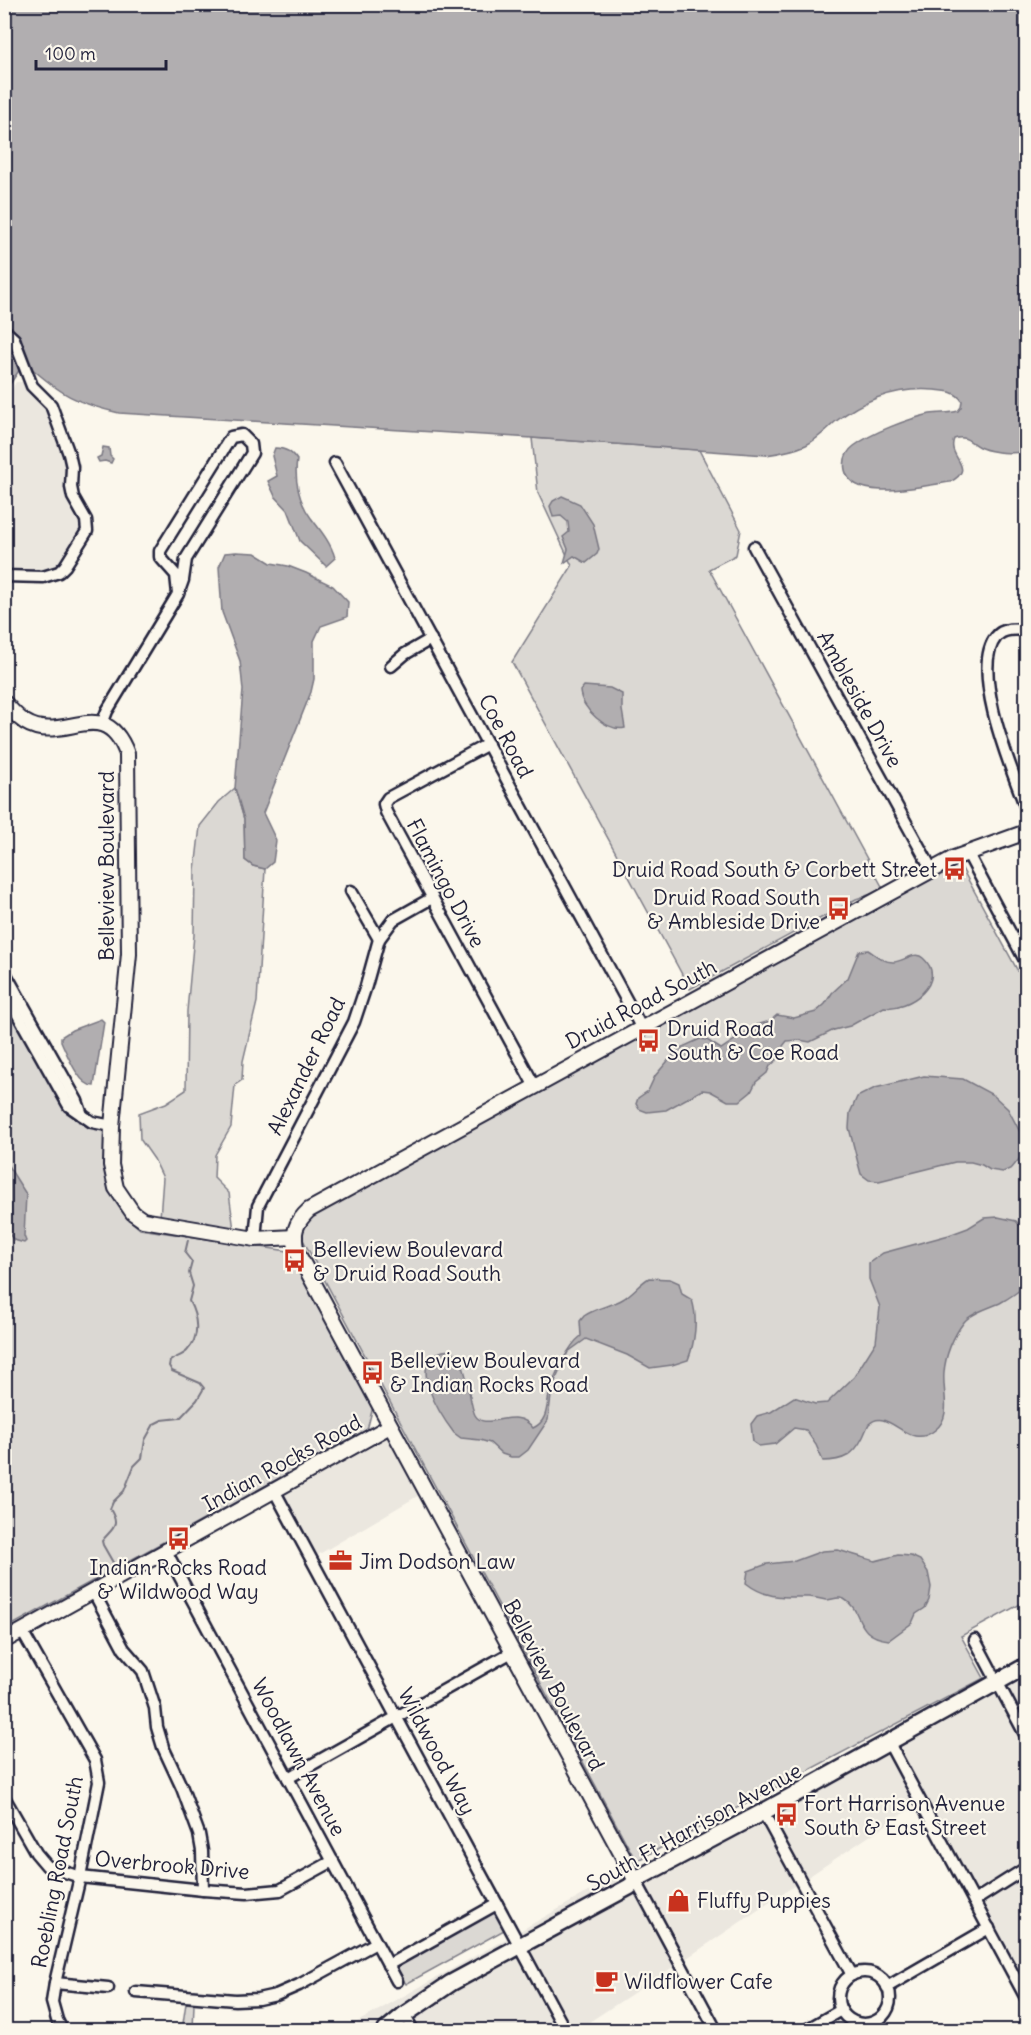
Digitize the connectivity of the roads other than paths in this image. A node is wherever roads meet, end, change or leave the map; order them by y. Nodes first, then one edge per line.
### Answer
1 (4, 330) edge
2 (335, 464) dead end
3 (754, 547) dead end
4 (186, 559) junction
5 (167, 565) junction
6 (4, 576) edge
7 (178, 594) junction
8 (1026, 630) edge
9 (431, 639) junction
10 (391, 666) dead end
11 (4, 702) edge
12 (102, 724) junction
13 (488, 744) junction
14 (1026, 808) edge
15 (1026, 832) edge
16 (967, 852) junction
17 (932, 870) junction
18 (351, 891) dead end
19 (432, 898) junction
20 (379, 939) junction
21 (1026, 962) edge
22 (4, 970) edge
23 (4, 990) edge
24 (641, 1027) junction
25 (534, 1085) junction
26 (83, 1116) junction
27 (112, 1126) junction
28 (295, 1237) junction
29 (255, 1239) junction
30 (390, 1426) junction
31 (274, 1490) junction
32 (166, 1551) junction
33 (93, 1591) junction
34 (22, 1631) junction
35 (975, 1640) dead end
36 (4, 1641) edge
37 (512, 1652) junction
38 (1026, 1666) edge
39 (997, 1682) junction
40 (397, 1718) junction
41 (1026, 1736) edge
42 (889, 1743) junction
43 (288, 1778) junction
44 (4, 1797) edge
45 (763, 1812) junction
46 (333, 1861) junction
47 (1026, 1868) edge
48 (80, 1877) junction
49 (636, 1881) junction
50 (203, 1890) junction
51 (974, 1901) junction
52 (497, 1904) junction
53 (989, 1928) junction
54 (376, 1943) junction
55 (520, 1946) junction
56 (388, 1965) junction
57 (852, 1975) junction
58 (397, 1981) dead end
59 (55, 1983) junction
60 (887, 1986) junction
61 (108, 1988) dead end
62 (136, 1992) dead end
63 (1026, 1998) edge
64 (841, 2010) junction
65 (404, 2015) junction
66 (879, 2026) edge
67 (62, 2031) edge
68 (386, 2031) edge
69 (413, 2031) edge
70 (565, 2031) edge
71 (716, 2031) edge
72 (806, 2031) edge

1 - 6 street
2 - 9 street, Coe Road
3 - 17 street, Ambleside Drive
4 - 5 street
4 - 5 street
4 - 7 street
5 - 7 street
7 - 12 street
8 - 14 street
9 - 10 street
9 - 13 street, Coe Road
11 - 12 street
12 - 27 street, Belleview Boulevard
13 - 19 street, Flamingo Drive
13 - 24 street, Coe Road
15 - 16 street, Druid Road South
16 - 17 street, Druid Road South
16 - 21 street
17 - 24 street, Druid Road South
18 - 20 street
19 - 20 street, Alexander Road
19 - 25 street, Flamingo Drive
20 - 29 street, Alexander Road
22 - 26 street
23 - 26 street
24 - 25 street, Druid Road South
25 - 28 street, Druid Road South
26 - 27 street
27 - 29 street, Belleview Boulevard
28 - 29 street, Belleview Boulevard
28 - 30 street, Belleview Boulevard
30 - 31 street, Indian Rocks Road
30 - 37 street, Belleview Boulevard
31 - 32 street, Indian Rocks Road
31 - 40 street, Wildwood Way
32 - 33 street, Indian Rocks Road
32 - 43 street, Woodlawn Avenue
33 - 34 street, Indian Rocks Road
33 - 50 street
34 - 36 street, Indian Rocks Road
34 - 48 street, Roebling Road South
35 - 39 street
37 - 40 street
37 - 49 street, Belleview Boulevard
38 - 39 main road, South Ft Harrison Avenue
39 - 41 street
39 - 42 main road, South Ft Harrison Avenue
40 - 43 street
40 - 52 street, Wildwood Way
42 - 45 main road, South Ft Harrison Avenue
42 - 51 street
43 - 46 street, Woodlawn Avenue
44 - 48 street, Overbrook Drive
45 - 49 main road, South Ft Harrison Avenue
45 - 57 street
46 - 50 street, Overbrook Drive
46 - 54 street, Woodlawn Avenue
47 - 51 street
48 - 50 street, Overbrook Drive
48 - 59 street, Roebling Road South
49 - 55 main road, South Ft Harrison Avenue
49 - 71 street, Belleview Boulevard
51 - 53 street
52 - 55 street, Wildwood Way
52 - 56 street
53 - 60 street
53 - 63 street
54 - 56 street, Woodlawn Avenue
54 - 62 street
55 - 65 main road, South Ft Harrison Avenue
55 - 70 street, Wildwood Way
56 - 58 street, Woodlawn Avenue
57 - 60 street
57 - 64 street
59 - 61 street
59 - 67 street, Roebling Road South
60 - 66 street
64 - 66 street
64 - 72 street
65 - 68 main road, South Ft Harrison Avenue
65 - 69 street

